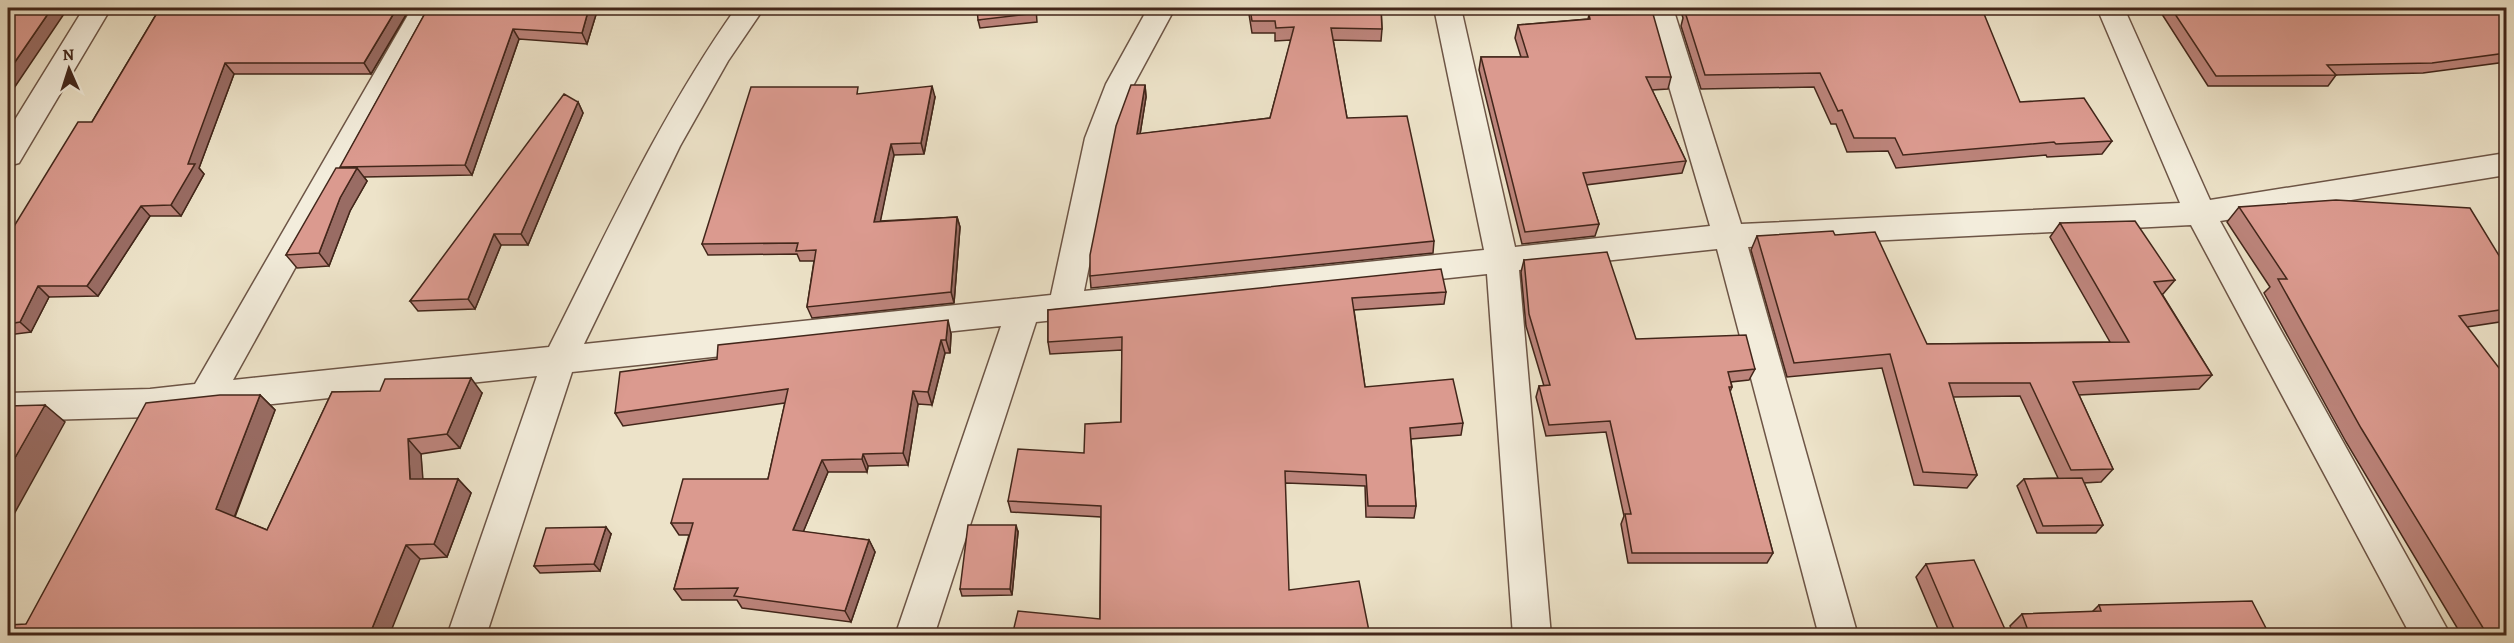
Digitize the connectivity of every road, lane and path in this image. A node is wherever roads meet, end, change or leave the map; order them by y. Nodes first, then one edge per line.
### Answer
1 (97, 8) edge
2 (425, 8) edge
3 (750, 8) edge
4 (1161, 8) edge
5 (1447, 8) edge
6 (1659, 8) edge
7 (2111, 8) edge
8 (8, 155) edge
9 (2506, 164) edge
10 (2200, 213) junction
11 (1729, 236) junction
12 (1502, 260) junction
13 (1065, 307) junction
14 (1023, 311) junction
15 (560, 360) junction
16 (205, 398) junction
17 (8, 407) edge
18 (466, 636) edge
19 (914, 636) edge
20 (1532, 636) edge
21 (1839, 636) edge
22 (2432, 636) edge

1 - 8 street
2 - 16 street
3 - 15 street
4 - 13 street
5 - 12 street
6 - 11 street
7 - 10 street
9 - 10 street
10 - 11 street
10 - 22 street
11 - 12 street
11 - 21 street
12 - 13 street
12 - 20 street
13 - 14 street
14 - 15 street
14 - 19 street
15 - 16 street
15 - 18 street
16 - 17 street

